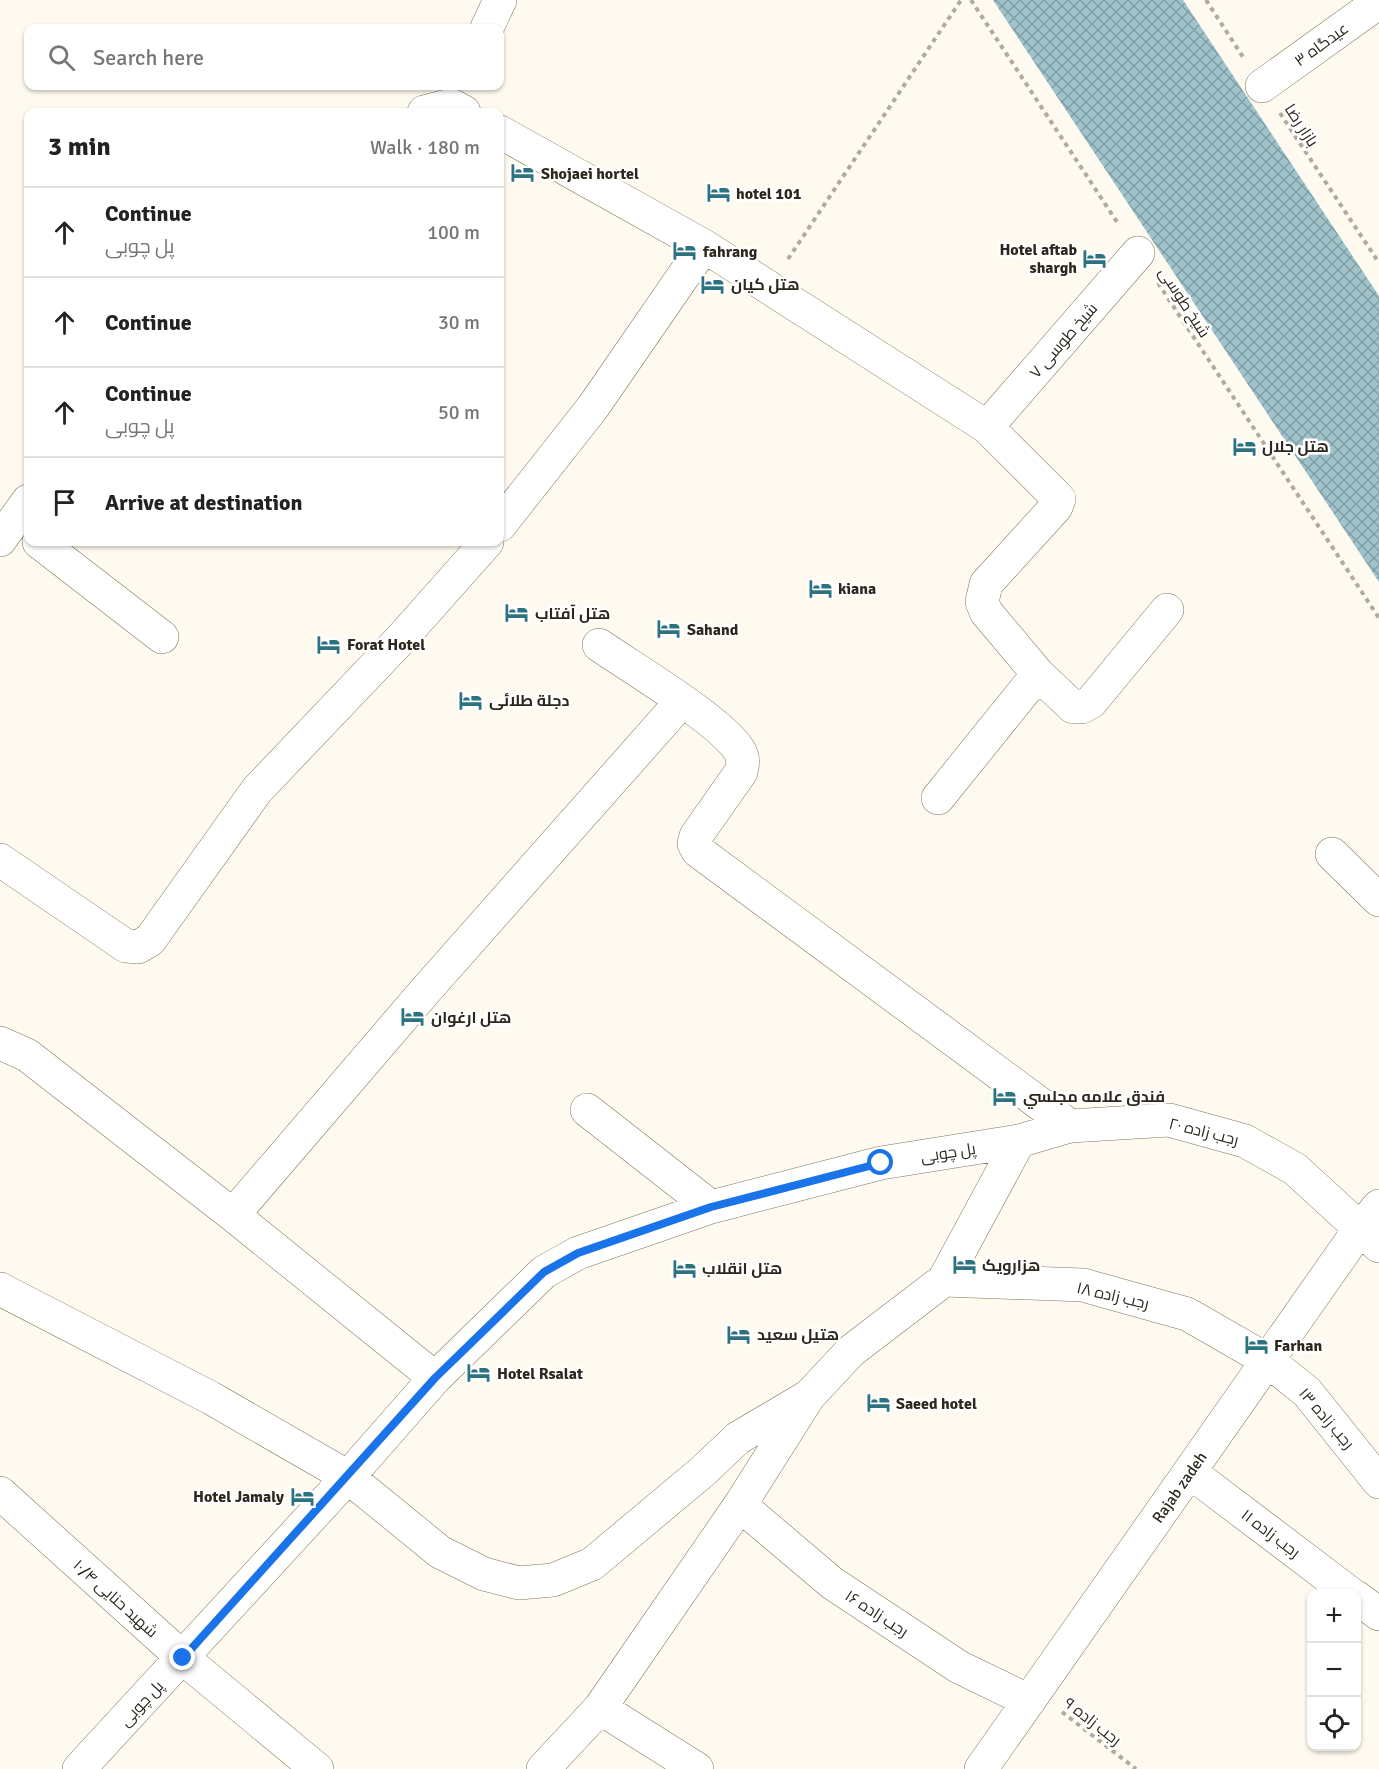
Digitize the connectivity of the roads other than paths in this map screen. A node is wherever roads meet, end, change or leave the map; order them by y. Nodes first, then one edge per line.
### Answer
1 (500, 0) edge
2 (1379, 2) edge
3 (489, 24) edge
4 (1262, 86) road end
5 (504, 134) edge
6 (705, 246) junction
7 (1138, 253) road end
8 (987, 427) junction
9 (504, 520) edge
10 (44, 546) edge
11 (483, 546) edge
12 (1167, 610) dead end
13 (162, 637) dead end
14 (599, 645) dead end
15 (1038, 674) junction
16 (681, 702) junction
17 (938, 798) dead end
18 (1332, 854) dead end
19 (0, 860) edge
20 (1379, 900) edge
21 (0, 1043) edge
22 (587, 1110) dead end
23 (1070, 1126) junction
24 (1019, 1140) junction
25 (711, 1207) junction
26 (233, 1215) junction
27 (1372, 1227) edge
28 (944, 1280) junction
29 (0, 1289) edge
30 (1268, 1360) junction
31 (435, 1378) junction
32 (809, 1396) junction
33 (1190, 1472) junction
34 (348, 1477) junction
35 (1379, 1482) edge
36 (0, 1493) edge
37 (740, 1504) junction
38 (1346, 1589) edge
39 (1361, 1601) edge
40 (1379, 1614) edge
41 (183, 1658) junction
42 (1032, 1696) junction
43 (600, 1708) junction
44 (79, 1769) edge
45 (317, 1769) edge
46 (543, 1769) edge
47 (697, 1769) edge
48 (981, 1769) edge

1 - 3 street
2 - 4 street, عیدگاه ۳
5 - 6 street
6 - 8 street
6 - 9 street
7 - 8 street, شیخ طوسی ۷
8 - 15 street
10 - 13 street
11 - 19 street
12 - 15 street
14 - 16 street
15 - 17 street
16 - 23 street
16 - 26 street
18 - 20 street
21 - 26 street
22 - 25 street
23 - 24 street, رجب زاده ۲۰
23 - 27 street, رجب زاده ۲۰
24 - 25 street, پل چوبی
24 - 28 street
25 - 31 street, پل چوبی
26 - 31 street
27 - 30 street, Rajab zadeh
28 - 30 street, رجب زاده ۱۸
28 - 32 street
29 - 34 street
30 - 33 street, Rajab zadeh
30 - 35 street, رجب زاده ۱۳
31 - 34 street, پل چوبی
32 - 34 street
32 - 37 street
33 - 38 street, رجب زاده ۱۱
33 - 42 street, Rajab zadeh
34 - 41 street, پل چوبی
36 - 41 street, شهید حنایی ۱۰/۴
37 - 42 street, رجب زاده ۱۶
37 - 43 street
39 - 40 street
41 - 44 street, پل چوبی
41 - 45 street, شهید حنایی ۱۰/۴
42 - 48 street, Rajab zadeh
43 - 46 street
43 - 47 street

